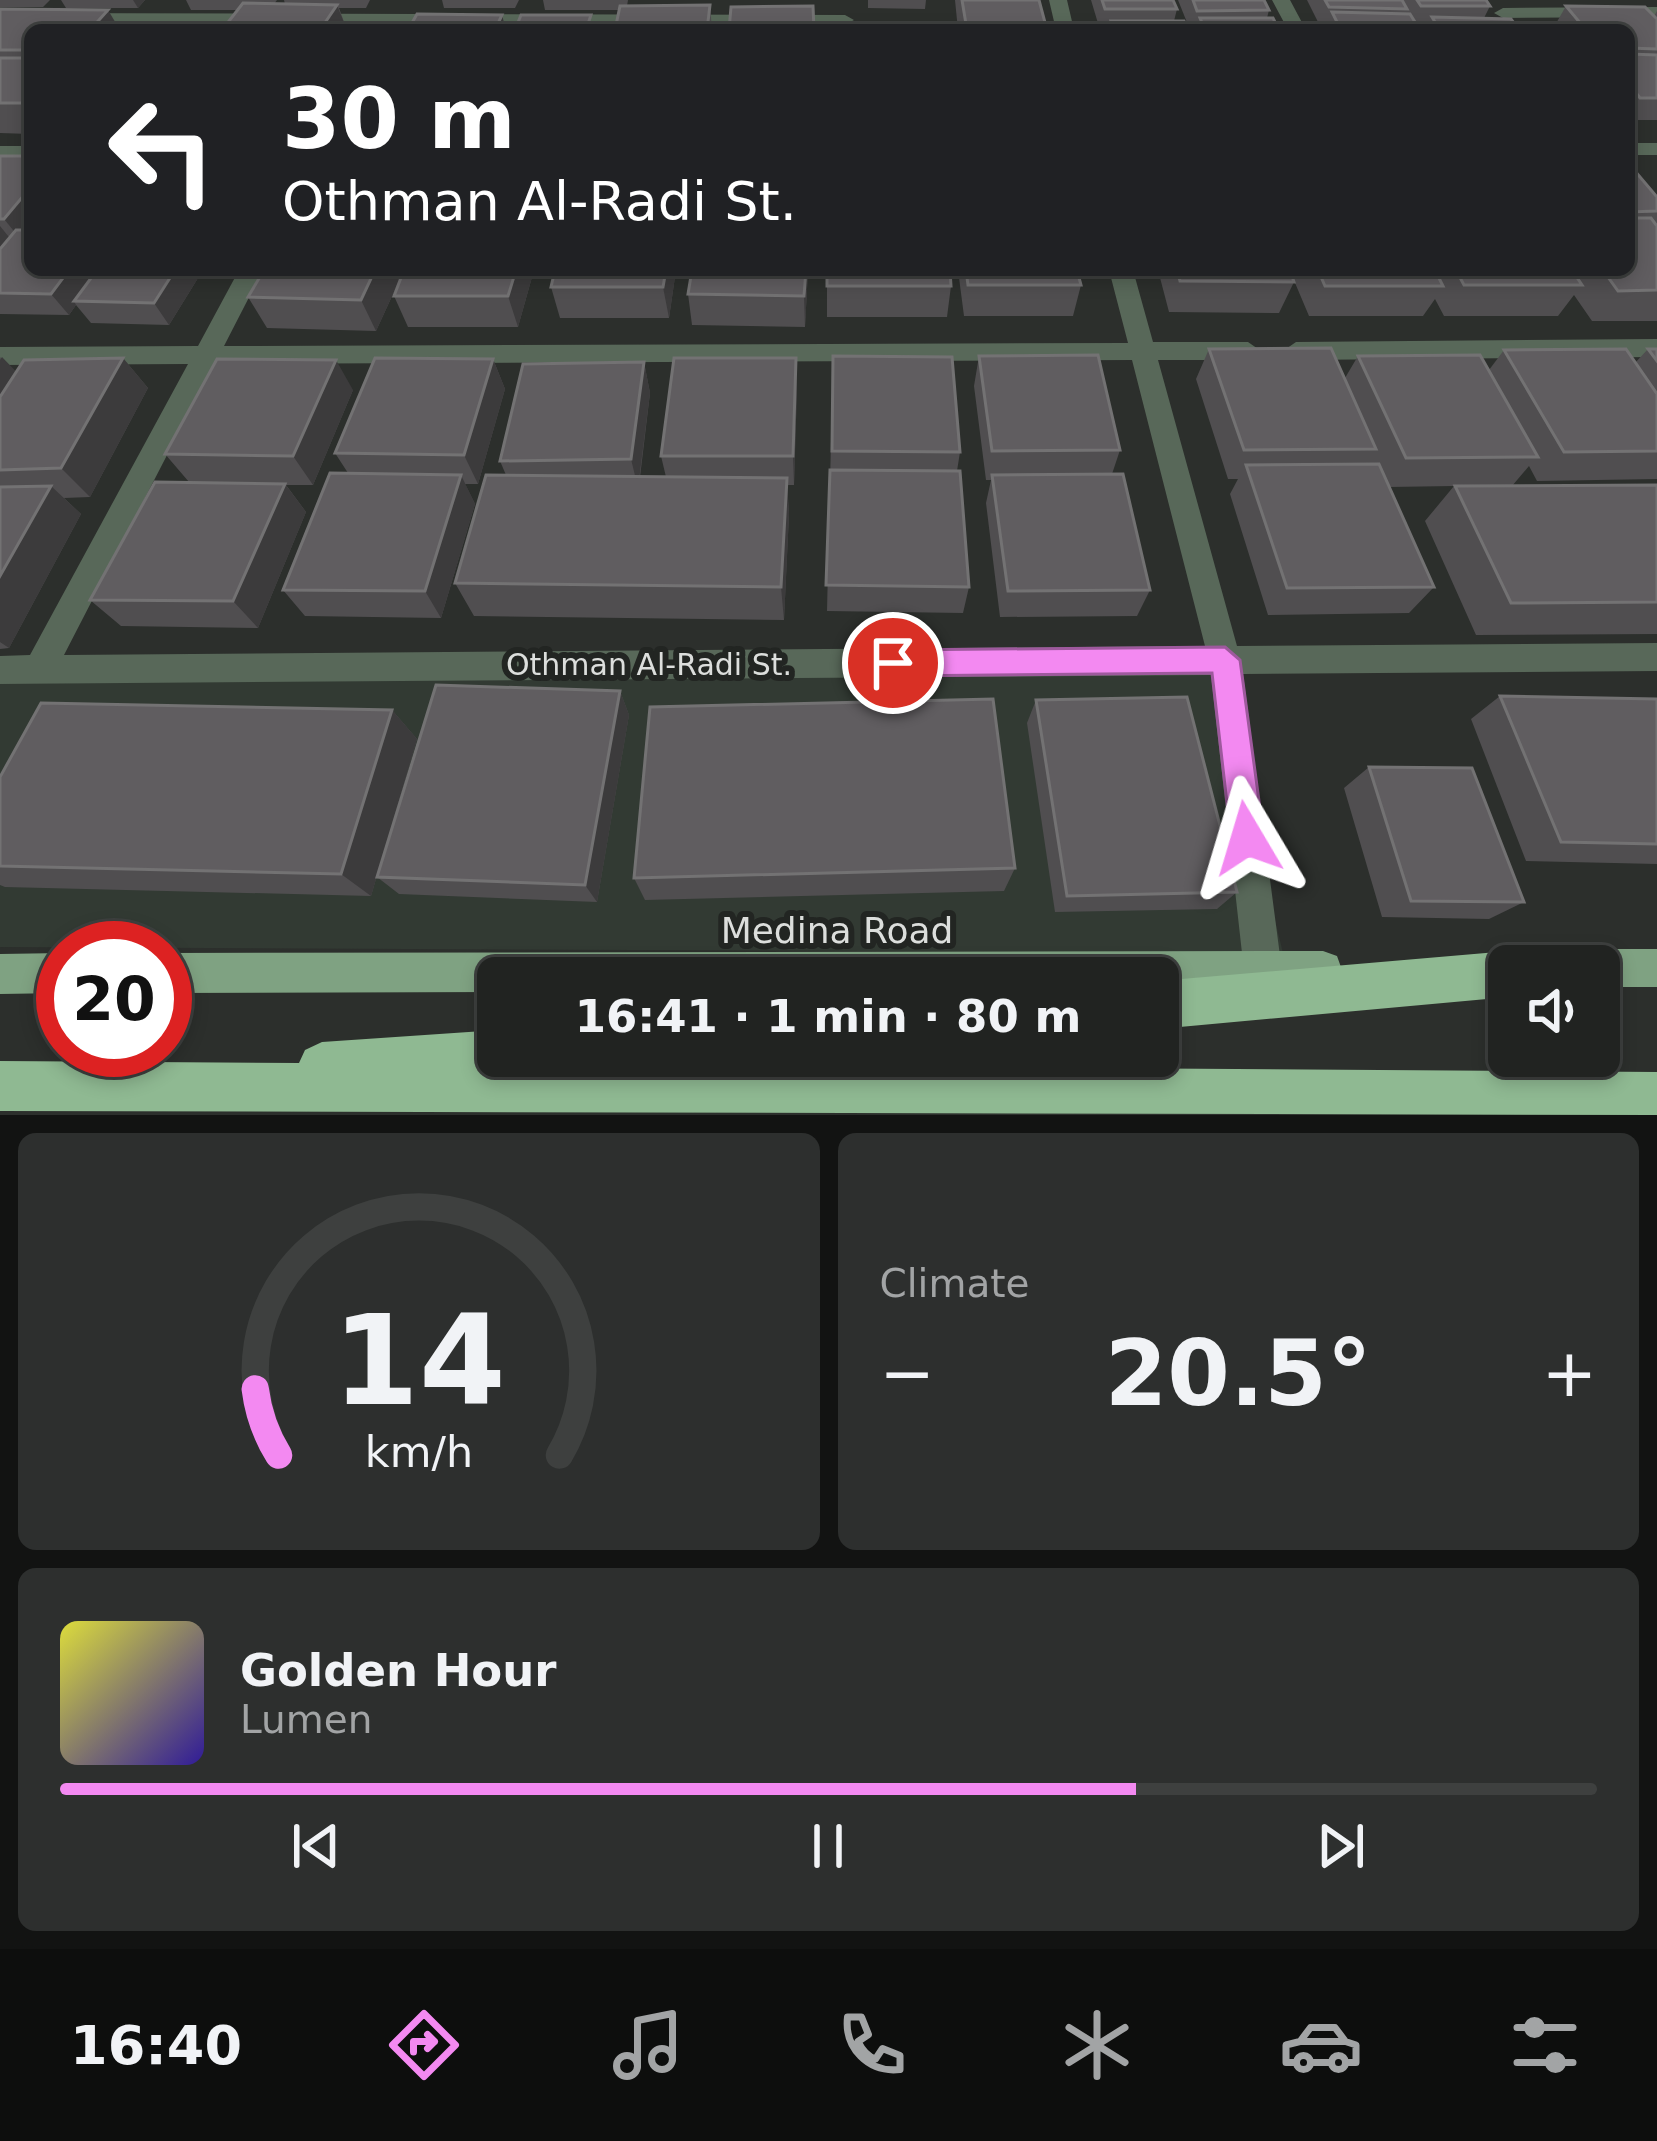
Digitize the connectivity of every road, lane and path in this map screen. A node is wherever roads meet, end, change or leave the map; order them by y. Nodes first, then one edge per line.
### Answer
1 (174, 0) edge
2 (1498, 6) edge
3 (1657, 12) edge
4 (845, 16) edge
5 (0, 18) edge
6 (158, 19) junction
7 (346, 24) edge
8 (435, 24) edge
9 (247, 276) edge
10 (1122, 276) edge
11 (1657, 348) edge
12 (1141, 352) junction
13 (0, 356) edge
14 (202, 358) junction
15 (1657, 657) edge
16 (1225, 660) junction
17 (40, 669) junction
18 (0, 670) edge
19 (1620, 968) edge
20 (1657, 968) edge
21 (1264, 970) junction
22 (1488, 971) edge
23 (192, 973) edge
24 (1488, 973) edge
25 (0, 974) edge
26 (36, 974) edge
27 (1179, 1003) edge
28 (477, 1056) edge
29 (0, 1086) edge
30 (55, 1086) junction
31 (1657, 1097) edge

1 - 6 lane
2 - 3 lane
4 - 8 lane
5 - 6 lane
6 - 7 lane
9 - 14 lane
10 - 12 lane
11 - 12 lane
12 - 14 lane
12 - 16 lane
13 - 14 lane
14 - 17 lane
15 - 16 lane, Othman Al-Radi St.
16 - 17 lane, Othman Al-Radi St.
16 - 21 lane
17 - 18 lane, Othman Al-Radi St.
19 - 20 main road
21 - 22 main road, Medina Road
21 - 23 main road, Medina Road
24 - 27 highway
25 - 26 main road
28 - 30 highway
29 - 30 highway
30 - 31 highway

